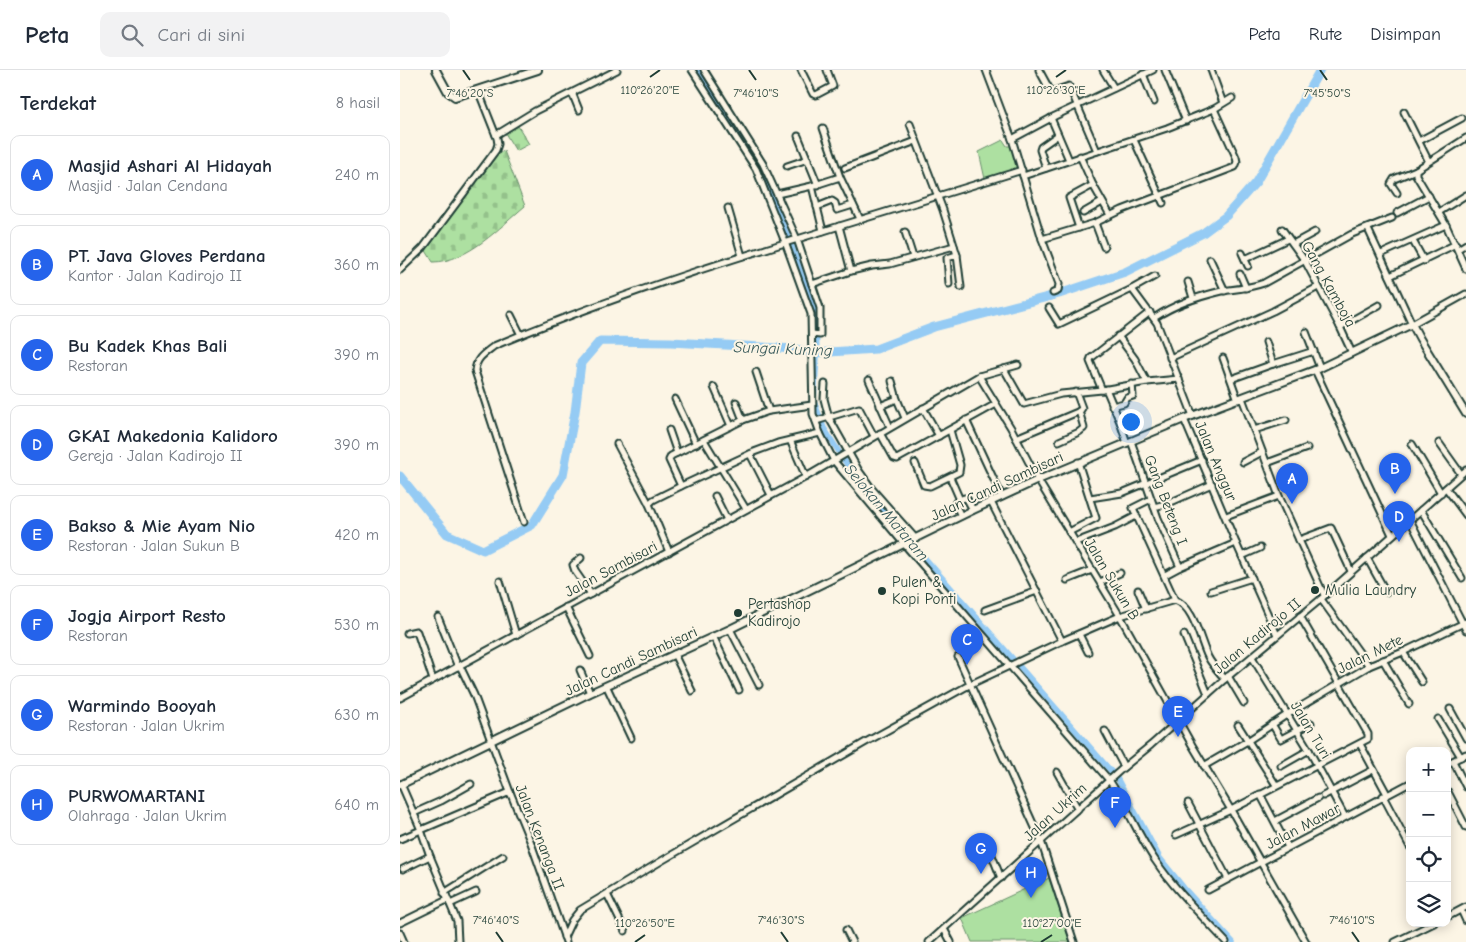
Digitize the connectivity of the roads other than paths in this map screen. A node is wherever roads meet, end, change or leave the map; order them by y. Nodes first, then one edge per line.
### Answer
1 (538, 70) edge
2 (617, 70) edge
3 (692, 70) edge
4 (704, 70) edge
5 (801, 70) edge
6 (827, 70) edge
7 (986, 70) edge
8 (991, 70) edge
9 (1039, 70) edge
10 (1103, 70) edge
11 (1153, 70) edge
12 (1165, 70) edge
13 (1210, 70) edge
14 (439, 71) edge
15 (527, 72) edge
16 (1143, 74) junction
17 (1114, 88) junction
18 (478, 90) junction
19 (574, 92) junction
20 (1232, 98) dead end
21 (1154, 102) dead end
22 (1223, 103) junction
23 (1077, 106) junction
24 (1214, 109) junction
25 (579, 110) dead end
26 (1405, 114) dead end
27 (1051, 118) junction
28 (1462, 118) dead end
29 (1186, 121) junction
30 (910, 124) dead end
31 (823, 128) dead end
32 (496, 135) junction
33 (1058, 135) junction
34 (798, 136) dead end
35 (1012, 139) junction
36 (1134, 140) junction
37 (1465, 140) edge
38 (916, 141) junction
39 (1419, 141) junction
40 (1097, 151) junction
41 (1080, 156) junction
42 (808, 160) junction
43 (1069, 160) junction
44 (1428, 160) junction
45 (787, 166) dead end
46 (845, 168) dead end
47 (1046, 168) junction
48 (1022, 170) junction
49 (1416, 170) junction
50 (1023, 176) junction
51 (840, 177) junction
52 (815, 185) junction
53 (1093, 185) junction
54 (1397, 193) dead end
55 (777, 194) junction
56 (1160, 195) junction
57 (1466, 195) edge
58 (1430, 196) junction
59 (938, 197) junction
60 (1102, 202) junction
61 (1163, 203) dead end
62 (853, 205) junction
63 (817, 207) junction
64 (728, 208) dead end
65 (1439, 212) junction
66 (1083, 213) dead end
67 (1110, 215) junction
68 (860, 220) junction
69 (1094, 223) junction
70 (1446, 225) junction
71 (839, 226) junction
72 (1080, 228) junction
73 (1282, 229) dead end
74 (1368, 229) junction
75 (823, 231) junction
76 (905, 232) dead end
77 (1315, 232) dead end
78 (797, 239) junction
79 (1042, 239) junction
80 (1288, 239) junction
81 (1413, 240) junction
82 (787, 242) junction
83 (1293, 244) junction
84 (1466, 244) edge
85 (954, 246) junction
86 (1104, 247) dead end
87 (1457, 247) junction
88 (1242, 253) dead end
89 (1380, 254) junction
90 (956, 255) junction
91 (742, 256) junction
92 (913, 257) junction
93 (1210, 259) dead end
94 (1244, 259) junction
95 (1424, 260) junction
96 (1305, 261) junction
97 (1248, 266) dead end
98 (1466, 269) edge
99 (400, 270) edge
100 (851, 271) junction
101 (1240, 274) dead end
102 (1155, 276) dead end
103 (1390, 276) junction
104 (1188, 282) dead end
105 (812, 284) junction
106 (949, 284) dead end
107 (961, 287) dead end
108 (1318, 287) junction
109 (1246, 288) junction
110 (1132, 289) junction
111 (1225, 291) junction
112 (1053, 293) dead end
113 (1466, 294) edge
114 (1193, 298) junction
115 (1379, 305) dead end
116 (1049, 308) dead end
117 (1150, 312) junction
118 (511, 315) dead end
119 (1154, 318) junction
120 (1412, 324) junction
121 (1340, 327) junction
122 (1306, 332) dead end
123 (521, 335) junction
124 (814, 335) junction
125 (1118, 336) junction
126 (1266, 342) dead end
127 (1314, 351) junction
128 (1352, 353) junction
129 (1170, 358) junction
130 (1223, 358) dead end
131 (1273, 364) junction
132 (1018, 365) dead end
133 (1004, 369) junction
134 (1318, 369) junction
135 (756, 372) dead end
136 (979, 376) junction
137 (1179, 379) junction
138 (1231, 379) junction
139 (869, 380) dead end
140 (892, 381) dead end
141 (1147, 382) junction
142 (825, 384) dead end
143 (1132, 384) junction
144 (714, 387) dead end
145 (1104, 389) junction
146 (1076, 392) junction
147 (675, 399) dead end
148 (897, 399) junction
149 (1240, 399) junction
150 (736, 402) dead end
151 (996, 404) junction
152 (812, 405) junction
153 (880, 406) junction
154 (1112, 406) junction
155 (923, 408) junction
156 (769, 411) junction
157 (1079, 412) junction
158 (1466, 414) edge
159 (1192, 416) junction
160 (905, 418) junction
161 (827, 419) junction
162 (1184, 419) junction
163 (743, 420) junction
164 (966, 420) junction
165 (1286, 420) dead end
166 (817, 421) junction
167 (731, 426) junction
168 (890, 427) junction
169 (669, 430) dead end
170 (950, 430) junction
171 (1254, 430) junction
172 (820, 432) junction
173 (880, 433) junction
174 (874, 436) junction
175 (939, 436) junction
176 (1016, 438) junction
177 (704, 440) junction
178 (790, 440) junction
179 (1059, 441) dead end
180 (1129, 442) junction
181 (1439, 443) dead end
182 (617, 444) dead end
183 (696, 444) junction
184 (1412, 444) dead end
185 (1306, 448) dead end
186 (846, 452) junction
187 (1262, 452) junction
188 (677, 453) junction
189 (750, 454) junction
190 (836, 459) junction
191 (1202, 460) junction
192 (1078, 462) junction
193 (1243, 462) dead end
194 (915, 463) dead end
195 (1267, 463) junction
196 (722, 467) junction
197 (1464, 472) edge
198 (806, 477) junction
199 (950, 477) junction
200 (1038, 480) junction
201 (1146, 482) junction
202 (1212, 484) junction
203 (681, 486) junction
204 (1446, 488) junction
205 (1441, 493) junction
206 (771, 495) junction
207 (715, 496) dead end
208 (1280, 496) junction
209 (1002, 497) junction
210 (1090, 498) junction
211 (1152, 499) junction
212 (960, 500) junction
213 (991, 502) junction
214 (649, 504) junction
215 (1154, 507) junction
216 (746, 509) junction
217 (973, 510) junction
218 (1421, 510) junction
219 (1225, 514) junction
220 (1466, 515) edge
221 (961, 516) junction
222 (1136, 516) junction
223 (727, 520) junction
224 (1410, 520) junction
225 (524, 522) dead end
226 (1069, 532) junction
227 (1392, 534) junction
228 (915, 539) junction
229 (1299, 540) junction
230 (1076, 542) junction
231 (1236, 543) junction
232 (905, 544) junction
233 (1260, 548) dead end
234 (668, 552) junction
235 (1242, 556) junction
236 (581, 558) dead end
237 (1367, 558) junction
238 (1180, 567) junction
239 (1092, 570) junction
240 (1351, 571) junction
241 (1120, 573) dead end
242 (1165, 575) junction
243 (1252, 578) junction
244 (1462, 578) dead end
245 (1068, 580) dead end
246 (500, 581) dead end
247 (1100, 582) junction
248 (1138, 590) dead end
249 (1037, 591) junction
250 (1211, 591) dead end
251 (1386, 592) dead end
252 (591, 594) junction
253 (1323, 597) junction
254 (1175, 600) junction
255 (566, 608) junction
256 (1146, 609) junction
257 (985, 610) dead end
258 (1120, 616) junction
259 (1300, 616) junction
260 (438, 617) dead end
261 (1464, 623) edge
262 (730, 629) junction
263 (1466, 630) edge
264 (407, 633) dead end
265 (1079, 634) junction
266 (1277, 634) junction
267 (516, 635) junction
268 (1184, 635) dead end
269 (713, 636) junction
270 (1062, 641) junction
271 (1088, 652) dead end
272 (1403, 652) junction
273 (674, 654) junction
274 (590, 656) dead end
275 (958, 657) dead end
276 (1252, 657) junction
277 (1383, 660) junction
278 (459, 666) junction
279 (1012, 666) junction
280 (1369, 666) junction
281 (580, 670) dead end
282 (1226, 677) junction
283 (433, 680) junction
284 (1422, 682) dead end
285 (1340, 683) junction
286 (971, 684) junction
287 (607, 686) junction
288 (759, 686) dead end
289 (739, 690) dead end
290 (692, 691) dead end
291 (590, 693) junction
292 (1208, 694) junction
293 (400, 698) edge
294 (1244, 703) dead end
295 (1409, 704) dead end
296 (1450, 709) dead end
297 (1288, 714) junction
298 (1438, 719) dead end
299 (1179, 720) junction
300 (1311, 723) dead end
301 (1272, 724) junction
302 (1238, 725) dead end
303 (1105, 730) dead end
304 (1298, 731) junction
305 (631, 738) dead end
306 (1466, 738) edge
307 (1249, 740) junction
308 (492, 741) junction
309 (1360, 744) junction
310 (1310, 750) junction
311 (1463, 755) edge
312 (1451, 762) edge
313 (1451, 764) edge
314 (1318, 765) junction
315 (1204, 766) junction
316 (1281, 766) dead end
317 (1124, 767) junction
318 (1373, 770) junction
319 (1057, 772) dead end
320 (1111, 779) junction
321 (401, 784) edge
322 (471, 784) dead end
323 (1276, 785) junction
324 (1406, 785) edge
325 (1466, 787) edge
326 (1332, 791) junction
327 (510, 792) junction
328 (1448, 792) edge
329 (1260, 794) junction
330 (1385, 795) junction
331 (1188, 803) dead end
332 (1078, 809) junction
333 (1232, 810) junction
334 (414, 813) junction
335 (1345, 817) junction
336 (1275, 821) junction
337 (1199, 825) junction
338 (1466, 827) edge
339 (421, 830) junction
340 (1176, 835) dead end
341 (1406, 839) edge
342 (400, 840) edge
343 (1041, 841) junction
344 (1288, 847) junction
345 (989, 848) dead end
346 (430, 856) junction
347 (503, 856) dead end
348 (1261, 863) junction
349 (403, 869) dead end
350 (1001, 878) junction
351 (1228, 879) junction
352 (1208, 890) dead end
353 (476, 892) dead end
354 (444, 893) junction
355 (607, 894) junction
356 (448, 902) junction
357 (1463, 908) edge
358 (1451, 915) edge
359 (1466, 921) edge
360 (400, 923) edge
361 (1426, 927) edge
362 (944, 929) junction
363 (846, 930) dead end
364 (625, 931) dead end
365 (400, 933) edge
366 (565, 939) edge
367 (404, 942) edge
368 (458, 942) edge
369 (852, 942) edge
370 (929, 942) edge
371 (952, 942) edge
372 (1074, 942) edge
373 (1226, 942) edge
374 (1306, 942) edge
375 (1395, 942) edge

1 - 15 street
2 - 19 street
3 - 82 street
4 - 55 street
5 - 6 street
7 - 8 street
7 - 35 street
9 - 23 street
10 - 17 street
11 - 16 street
12 - 29 street
13 - 22 street
14 - 18 street
15 - 18 street
16 - 17 street
16 - 21 street
17 - 23 street
18 - 32 street
19 - 25 street
19 - 32 street
20 - 22 street
22 - 24 street
23 - 27 street
23 - 40 street
24 - 29 street
24 - 56 street
26 - 39 street
27 - 33 street
27 - 35 street
28 - 39 street
29 - 36 street
30 - 38 street
31 - 51 street
32 - 99 street
33 - 43 street
33 - 47 street
34 - 42 street
35 - 48 street
36 - 40 street
36 - 56 street
37 - 44 street
38 - 46 street
38 - 59 street
39 - 44 street
40 - 41 street
41 - 43 street
41 - 53 street
42 - 45 street
42 - 52 street
43 - 47 street
44 - 49 street
47 - 50 street
48 - 50 street
48 - 59 street
49 - 54 street
49 - 58 street
50 - 79 street
51 - 52 street
51 - 62 street
52 - 55 street
52 - 63 street
53 - 60 street
53 - 72 street
55 - 78 street
56 - 61 street
56 - 67 street
57 - 65 street
58 - 65 street
58 - 74 street
59 - 68 street
59 - 85 street
60 - 66 street
60 - 67 street
62 - 63 street
62 - 68 street
63 - 75 street
64 - 91 street
65 - 70 street
67 - 69 street
68 - 71 street
69 - 72 street
69 - 86 street
70 - 81 street
70 - 87 street
71 - 75 street
71 - 100 street
72 - 79 street
73 - 80 street, Gang Kamboja
74 - 89 street
74 - 96 street
75 - 78 street
76 - 92 street
77 - 83 street
78 - 82 street
78 - 105 street
79 - 112 street
80 - 83 street, Gang Kamboja
80 - 94 street
81 - 89 street
81 - 95 street
82 - 91 street
82 - 124 street
83 - 96 street, Gang Kamboja
84 - 87 street
85 - 90 street
85 - 92 street
87 - 95 street
87 - 98 street
88 - 94 street
89 - 103 street
90 - 106 street
90 - 107 street
91 - 123 street
92 - 100 street
93 - 111 street
94 - 97 street
95 - 103 street
96 - 108 street, Gang Kamboja
96 - 109 street
100 - 105 street
101 - 109 street
102 - 110 street
103 - 120 street
104 - 114 street
105 - 124 street
108 - 121 street, Gang Kamboja
108 - 129 street
109 - 111 street
110 - 116 street
110 - 117 street
111 - 114 street
113 - 120 street
114 - 119 street
115 - 121 street
117 - 119 street
117 - 125 street
118 - 123 street
119 - 129 street
120 - 128 street, Jalan Candi Sambisari
120 - 158 street
121 - 128 street, Gang Kamboja
122 - 127 street
123 - 225 street
124 - 152 street
125 - 141 street
125 - 145 street, Gang Beteng I
126 - 131 street
127 - 131 street
127 - 134 street
128 - 134 street, Jalan Candi Sambisari
129 - 137 street
130 - 138 street
131 - 138 street
132 - 133 street
133 - 136 street
133 - 146 street
134 - 149 street, Jalan Candi Sambisari
134 - 227 street
135 - 156 street
136 - 151 street, Jalan Sukun B
136 - 155 street
137 - 141 street
137 - 159 street
138 - 149 street
139 - 153 street
140 - 148 street
141 - 143 street
142 - 161 street
143 - 145 street
143 - 154 street
144 - 167 street
145 - 146 street
145 - 154 street, Gang Beteng I
146 - 157 street
147 - 183 street
148 - 153 street
148 - 160 street
149 - 159 street, Jalan Candi Sambisari
149 - 171 street
150 - 163 street
151 - 164 street
151 - 176 street, Jalan Sukun B
152 - 156 street
152 - 166 street
153 - 168 street
154 - 180 street, Gang Beteng I
155 - 160 street
155 - 175 street
156 - 163 street
157 - 176 street
157 - 179 street
159 - 162 street, Jalan Candi Sambisari
160 - 168 street
161 - 166 street
161 - 174 street
161 - 186 street
162 - 180 street, Jalan Candi Sambisari
162 - 191 street, Jalan Anggur
163 - 167 street
164 - 170 street
164 - 209 street
165 - 171 street
166 - 172 street
167 - 177 street
168 - 173 street
169 - 188 street
170 - 175 street
170 - 199 street
171 - 187 street
172 - 178 street
172 - 190 street
173 - 174 street
173 - 175 street
174 - 186 street
176 - 200 street, Jalan Sukun B
177 - 183 street
177 - 196 street
178 - 189 street
178 - 198 street
180 - 192 street, Jalan Candi Sambisari
180 - 201 street, Gang Beteng I
181 - 197 street
182 - 214 street
183 - 188 street
184 - 205 street
185 - 195 street
186 - 190 street
186 - 228 street
187 - 193 street
187 - 195 street
188 - 203 street
189 - 196 street
189 - 206 street
190 - 198 street, Jalan Sambisari
190 - 232 street
191 - 201 street
191 - 202 street, Jalan Anggur
192 - 200 street, Jalan Candi Sambisari
192 - 210 street
194 - 199 street
195 - 208 street
196 - 203 street
196 - 216 street
197 - 204 street, Jalan Kadirojo II
198 - 206 street, Jalan Sambisari
199 - 212 street
200 - 209 street, Jalan Candi Sambisari
200 - 226 street, Jalan Sukun B
201 - 210 street
201 - 211 street, Gang Beteng I
202 - 215 street
202 - 219 street, Jalan Anggur
203 - 214 street
204 - 205 street, Jalan Kadirojo II
204 - 220 street
205 - 218 street, Jalan Kadirojo II
206 - 216 street, Jalan Sambisari
207 - 223 street
208 - 219 street
208 - 229 street
209 - 213 street, Jalan Candi Sambisari
210 - 226 street
211 - 215 street, Gang Beteng I
211 - 222 street
212 - 217 street
212 - 221 street
213 - 217 street, Jalan Candi Sambisari
213 - 249 street
214 - 234 street
215 - 238 street, Gang Beteng I
216 - 223 street, Jalan Sambisari
217 - 221 street, Jalan Candi Sambisari
218 - 224 street, Jalan Kadirojo II
218 - 244 street
219 - 231 street, Jalan Anggur
221 - 228 street, Jalan Candi Sambisari
222 - 230 street
222 - 242 street
223 - 234 street, Jalan Sambisari
224 - 227 street, Jalan Kadirojo II
224 - 261 street
226 - 230 street, Jalan Sukun B
227 - 237 street, Jalan Kadirojo II
228 - 232 street, Jalan Candi Sambisari
229 - 240 street
229 - 253 street
230 - 239 street, Jalan Sukun B
231 - 235 street, Jalan Anggur
231 - 238 street
232 - 262 street, Jalan Candi Sambisari
232 - 279 street
233 - 235 street
234 - 252 street, Jalan Sambisari
235 - 243 street, Jalan Anggur
236 - 252 street
237 - 240 street, Jalan Kadirojo II
237 - 251 street
238 - 242 street
239 - 245 street
239 - 247 street, Jalan Sukun B
240 - 253 street, Jalan Kadirojo II
241 - 247 street
242 - 254 street
243 - 250 street
243 - 266 street, Jalan Anggur
246 - 267 street
247 - 258 street, Jalan Sukun B
248 - 256 street
249 - 257 street
249 - 270 street
252 - 255 street, Jalan Sambisari
253 - 259 street, Jalan Kadirojo II
253 - 280 street
254 - 256 street
254 - 282 street
255 - 267 street, Jalan Sambisari
255 - 274 street
256 - 258 street
258 - 265 street
258 - 299 street, Jalan Sukun B
259 - 266 street, Jalan Kadirojo II
259 - 285 street
260 - 278 street, Jalan Kenanga II
261 - 263 street
261 - 272 street, Jalan Mete
262 - 269 street, Jalan Candi Sambisari
262 - 288 street
264 - 283 street
265 - 270 street
265 - 271 street
266 - 276 street, Jalan Kadirojo II
267 - 278 street, Jalan Sambisari
268 - 292 street
269 - 273 street, Jalan Candi Sambisari
269 - 289 street
270 - 279 street
272 - 277 street, Jalan Mete
272 - 284 street
273 - 287 street, Jalan Candi Sambisari
273 - 290 street
275 - 286 street
276 - 282 street, Jalan Kadirojo II
276 - 297 street, Jalan Turi
277 - 280 street, Jalan Mete
277 - 295 street
278 - 283 street, Jalan Sambisari
278 - 308 street, Jalan Kenanga II
279 - 286 street
279 - 320 street
280 - 285 street, Jalan Mete
281 - 291 street
282 - 292 street, Jalan Kadirojo II
282 - 294 street
283 - 293 street, Jalan Sambisari
285 - 297 street, Jalan Mete
285 - 309 street
286 - 343 street
286 - 355 street
287 - 291 street, Jalan Candi Sambisari
287 - 305 street
291 - 308 street, Jalan Candi Sambisari
292 - 299 street, Jalan Kadirojo II
296 - 306 street
297 - 301 street, Jalan Mete
297 - 304 street, Jalan Turi
298 - 311 street
299 - 315 street, Jalan Sukun B
299 - 317 street, Jalan Kadirojo II
300 - 304 street
301 - 304 street
301 - 307 street, Jalan Mete
302 - 307 street
303 - 317 street
304 - 310 street, Jalan Turi
307 - 315 street, Jalan Mete
307 - 323 street
308 - 321 street, Jalan Candi Sambisari
308 - 327 street, Jalan Kenanga II
309 - 314 street
309 - 318 street
310 - 314 street, Jalan Turi
310 - 316 street
311 - 312 street
313 - 325 street
314 - 323 street
314 - 326 street, Jalan Turi
315 - 333 street, Jalan Sukun B
317 - 320 street, Jalan Kadirojo II
318 - 326 street
318 - 330 street
319 - 332 street
320 - 332 street, Jalan Ukrim
320 - 373 street
321 - 334 street
322 - 334 street
323 - 329 street
324 - 330 street, Jalan Mawar
326 - 335 street, Jalan Turi
326 - 336 street
327 - 339 street
327 - 366 street, Jalan Kenanga II
328 - 338 street
329 - 333 street
329 - 336 street
330 - 335 street, Jalan Mawar
330 - 341 street
331 - 337 street
332 - 343 street, Jalan Ukrim
333 - 337 street
333 - 348 street, Jalan Sukun B
334 - 339 street
335 - 344 street, Jalan Mawar
336 - 344 street
337 - 340 street
337 - 351 street
339 - 342 street
339 - 346 street
343 - 350 street, Jalan Ukrim
343 - 372 street
344 - 348 street, Jalan Mawar
345 - 350 street
346 - 349 street
346 - 354 street
347 - 354 street
348 - 351 street, Jalan Mawar
348 - 374 street, Jalan Sukun B
350 - 362 street, Jalan Ukrim
351 - 352 street, Jalan Mawar
353 - 356 street
354 - 356 street
355 - 364 street
355 - 366 street
356 - 360 street
356 - 368 street
357 - 358 street
357 - 359 street
361 - 375 street
362 - 370 street, Jalan Ukrim
362 - 371 street
363 - 369 street
365 - 367 street

